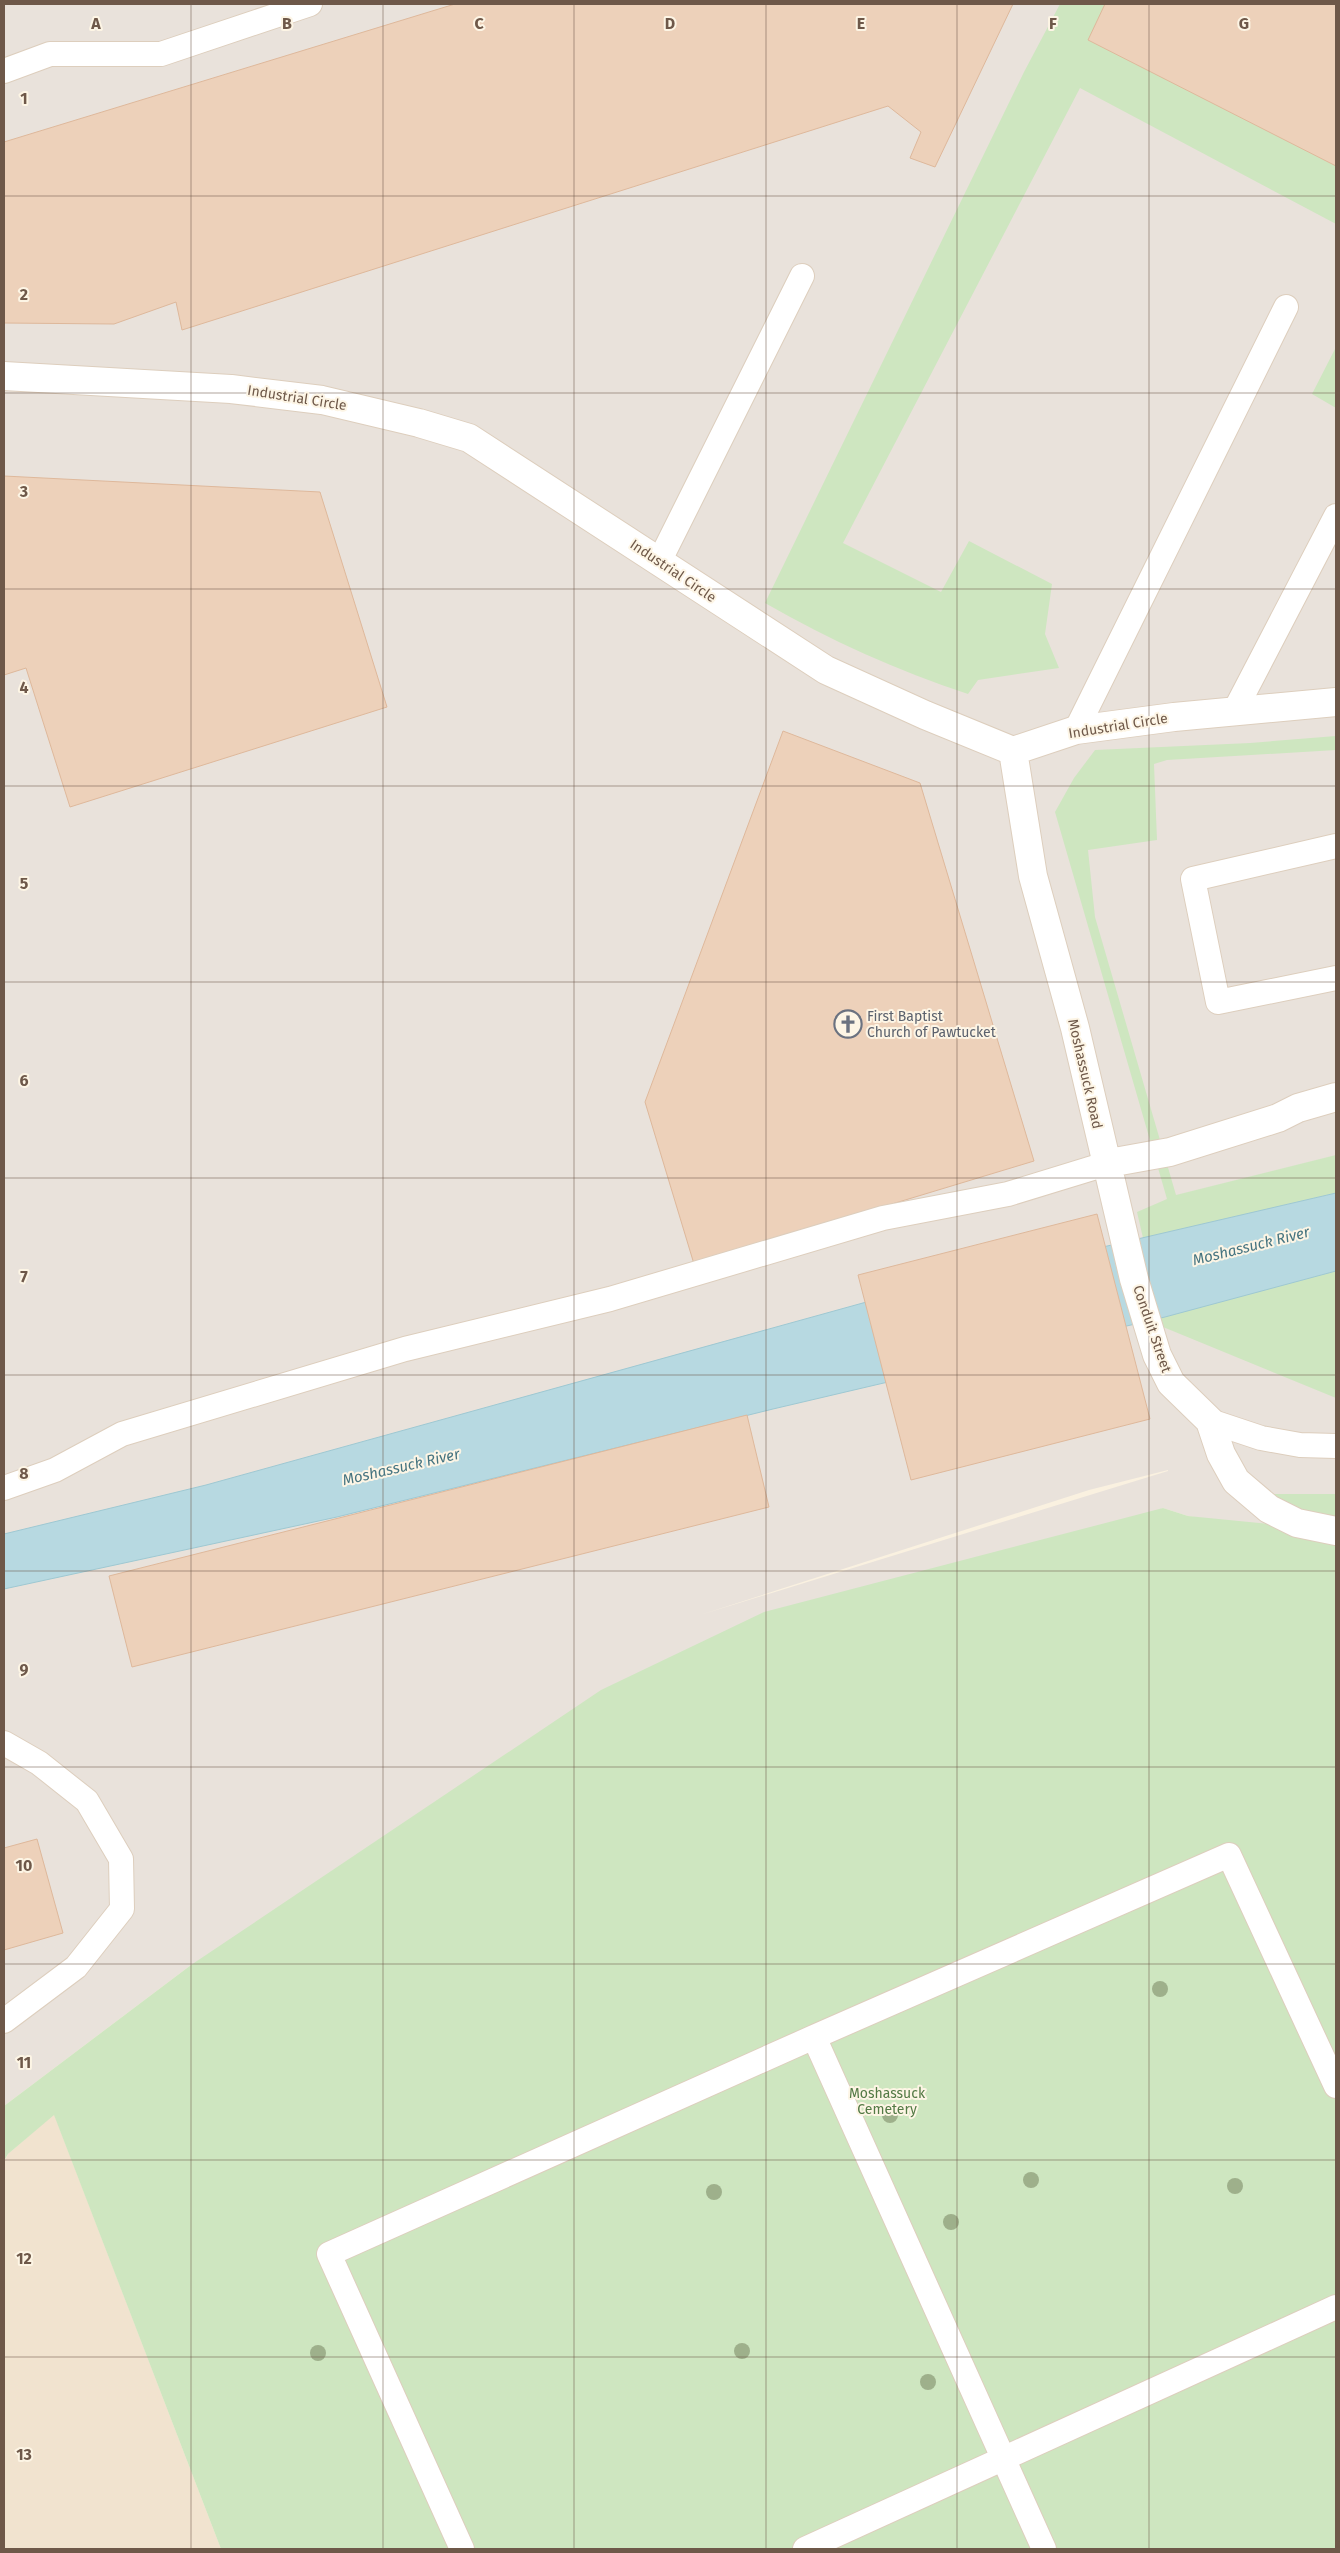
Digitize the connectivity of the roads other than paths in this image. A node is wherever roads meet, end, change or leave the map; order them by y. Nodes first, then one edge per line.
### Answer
1 (310, 4) edge
2 (4, 71) edge
3 (802, 276) dead end
4 (1286, 307) dead end
5 (4, 376) edge
6 (1336, 516) edge
7 (659, 562) junction
8 (1336, 702) edge
9 (1234, 712) junction
10 (1076, 730) junction
11 (1013, 752) junction
12 (1336, 846) edge
13 (1336, 978) edge
14 (1336, 1097) edge
15 (1109, 1163) junction
16 (1210, 1421) junction
17 (1336, 1446) edge
18 (4, 1488) edge
19 (1336, 1531) edge
20 (4, 1742) edge
21 (4, 2021) edge
22 (814, 2037) junction
23 (1336, 2086) edge
24 (1336, 2307) edge
25 (1003, 2458) junction
26 (462, 2549) edge
27 (805, 2549) edge
28 (1044, 2549) edge

1 - 2 lane
3 - 7 lane
4 - 10 lane
5 - 7 street, Industrial Circle
6 - 9 lane
7 - 11 street, Industrial Circle
8 - 9 street, Industrial Circle
9 - 10 street, Industrial Circle
10 - 11 street, Industrial Circle
11 - 15 street, Moshassuck Road
12 - 13 lane
14 - 15 street
15 - 16 street, Conduit Street
15 - 18 lane
16 - 17 lane
16 - 19 street, Conduit Street
20 - 21 lane
22 - 23 lane
22 - 25 lane
22 - 26 lane
24 - 25 lane
25 - 27 lane
25 - 28 lane

